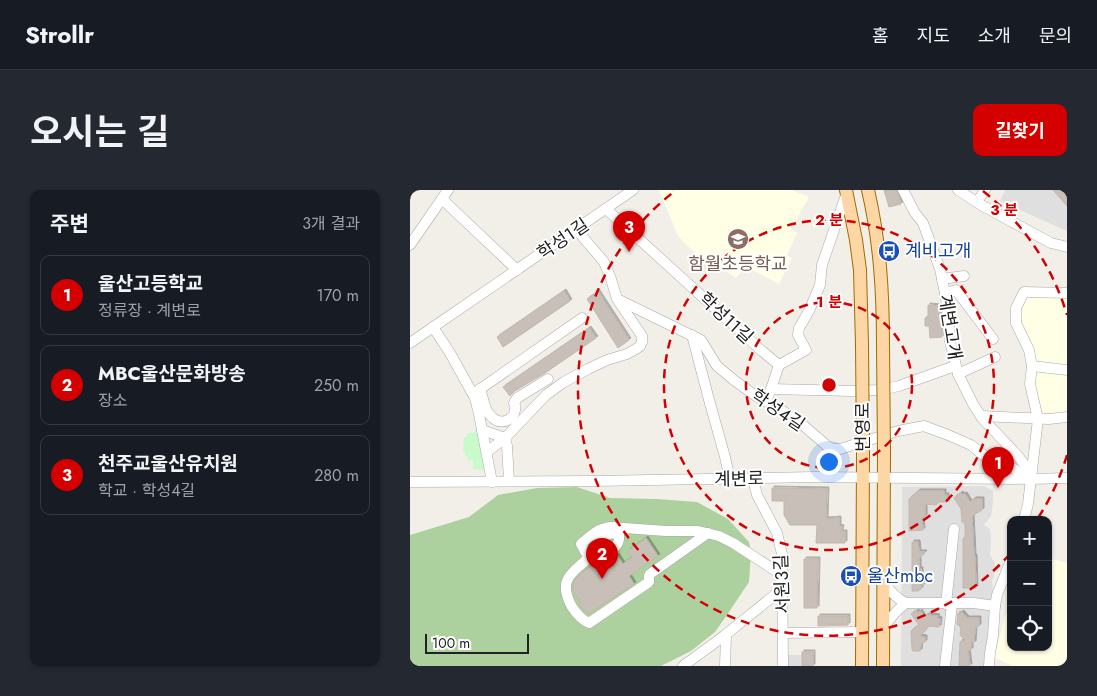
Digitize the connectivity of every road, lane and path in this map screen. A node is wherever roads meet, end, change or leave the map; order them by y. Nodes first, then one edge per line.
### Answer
1 (633, 190) edge
2 (868, 190) edge
3 (903, 190) edge
4 (958, 190) edge
5 (985, 190) edge
6 (846, 191) edge
7 (446, 194) edge
8 (977, 202) junction
9 (606, 209) junction
10 (414, 230) edge
11 (576, 230) junction
12 (410, 245) edge
13 (1067, 247) edge
14 (517, 270) junction
15 (964, 276) dead end
16 (942, 279) junction
17 (1067, 292) edge
18 (945, 293) junction
19 (617, 299) junction
20 (582, 318) dead end
21 (433, 327) junction
22 (692, 335) junction
23 (993, 339) dead end
24 (410, 343) edge
25 (995, 357) dead end
26 (779, 365) junction
27 (1032, 366) junction
28 (956, 370) junction
29 (1067, 370) edge
30 (548, 379) dead end
31 (771, 389) junction
32 (477, 392) junction
33 (766, 401) junction
34 (981, 416) junction
35 (1067, 417) edge
36 (1038, 419) junction
37 (482, 430) junction
38 (504, 438) junction
39 (487, 452) junction
40 (863, 478) junction
41 (884, 478) junction
42 (1067, 478) edge
43 (730, 479) junction
44 (752, 479) junction
45 (1031, 479) junction
46 (410, 482) edge
47 (492, 482) junction
48 (509, 482) junction
49 (1025, 516) edge
50 (954, 529) dead end
51 (708, 533) junction
52 (598, 551) dead end
53 (588, 557) junction
54 (1011, 561) edge
55 (782, 575) junction
56 (884, 580) junction
57 (782, 589) junction
58 (906, 603) junction
59 (949, 604) junction
60 (994, 606) junction
61 (883, 629) junction
62 (862, 632) junction
63 (784, 633) junction
64 (726, 635) junction
65 (683, 666) edge
66 (725, 666) edge
67 (783, 666) edge
68 (862, 666) edge
69 (883, 666) edge
70 (945, 666) edge
71 (989, 666) edge

1 - 9 street, 학성1길
2 - 41 main road, 번영로, bridge
3 - 16 street, 계변고개
4 - 8 street
5 - 8 street
6 - 26 street
6 - 40 main road, 번영로, bridge
7 - 10 street
7 - 14 street
8 - 13 street
9 - 11 street, 학성1길
9 - 26 street, 학성11길
10 - 12 street
11 - 14 street, 학성1길
11 - 19 street
14 - 21 street, 학성1길
15 - 16 street
16 - 18 street, 계변고개
17 - 27 street
18 - 23 street
18 - 28 street, 계변고개
19 - 22 street, 학성4길
19 - 38 street
20 - 32 street
21 - 24 street, 학성1길
21 - 32 street
22 - 33 street, 학성4길
22 - 43 street
25 - 28 street
26 - 31 street
27 - 29 street
27 - 36 street
28 - 31 street
28 - 34 street, 계변고개
30 - 32 street
31 - 33 street
32 - 37 street
33 - 45 street, 학성4길
34 - 36 street
34 - 45 street, 계변고개
35 - 36 street
36 - 45 street
37 - 38 street
37 - 39 street
38 - 39 street
38 - 48 street
39 - 47 street
40 - 41 street, 계변로
40 - 44 street, 계변로
40 - 62 main road, 번영로
41 - 45 street, 계변로
41 - 56 main road, 번영로
42 - 45 street, 계변로
43 - 44 street, 계변로
43 - 48 street, 계변로
44 - 55 street, 서원3길
45 - 49 street
46 - 47 street, 계변로
47 - 48 street, 계변로
50 - 59 street
51 - 53 street
51 - 53 street
51 - 55 street
52 - 53 street
54 - 60 street
55 - 57 street, 서원3길
56 - 58 street
56 - 61 main road, 번영로
57 - 63 street, 서원3길
57 - 64 street
58 - 59 street
58 - 61 street
59 - 60 street
59 - 70 street
60 - 71 street
61 - 69 main road, 번영로
62 - 63 street
62 - 68 main road, 번영로
63 - 67 street, 서원3길
64 - 65 street
64 - 66 street

